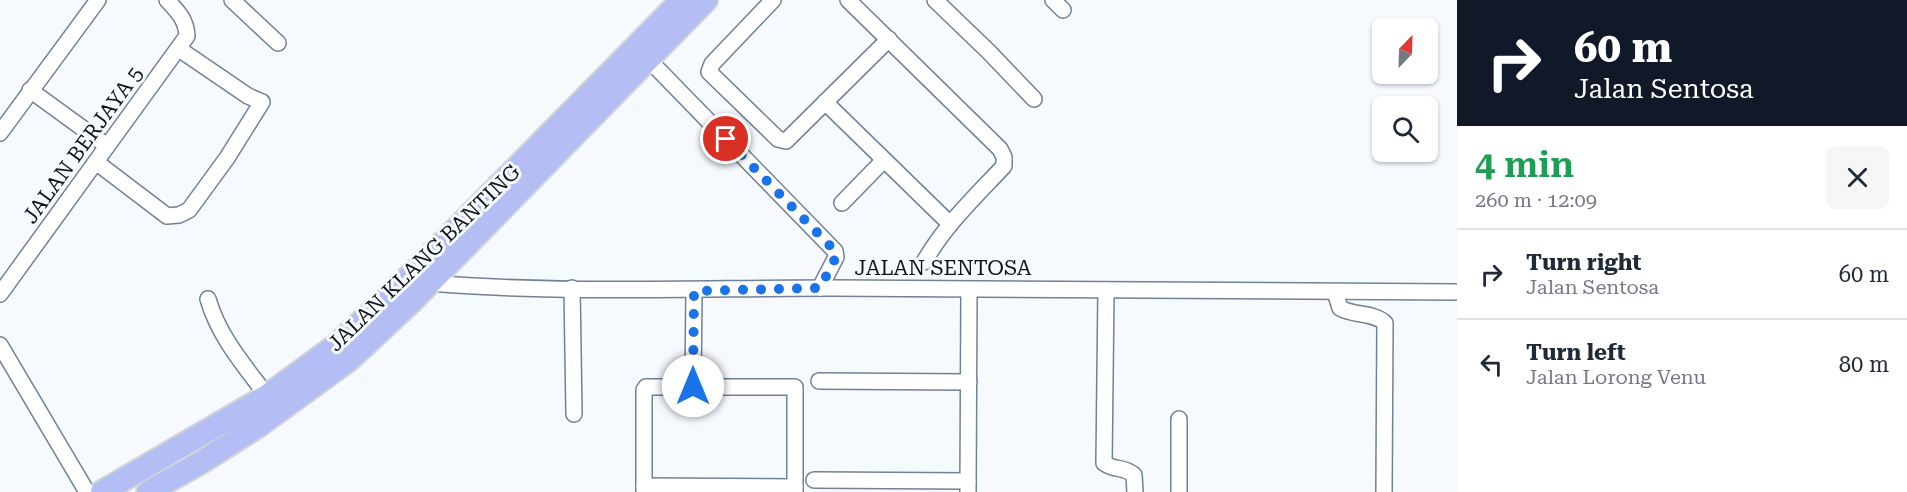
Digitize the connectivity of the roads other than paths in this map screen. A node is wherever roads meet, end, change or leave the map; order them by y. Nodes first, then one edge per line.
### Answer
1 (98, 0) edge
2 (167, 0) edge
3 (232, 0) edge
4 (682, 0) edge
5 (706, 0) edge
6 (773, 0) edge
7 (848, 0) edge
8 (935, 0) edge
9 (889, 39) junction
10 (278, 43) dead end
11 (179, 48) junction
12 (648, 59) junction
13 (30, 90) junction
14 (1034, 99) dead end
15 (825, 102) junction
16 (0, 133) edge
17 (107, 146) junction
18 (885, 160) junction
19 (96, 162) junction
20 (842, 203) dead end
21 (950, 224) junction
22 (924, 262) dead end
23 (430, 283) junction
24 (572, 288) junction
25 (820, 288) junction
26 (969, 290) junction
27 (1106, 290) junction
28 (694, 291) junction
29 (1335, 291) junction
30 (1457, 291) edge
31 (0, 294) edge
32 (208, 299) dead end
33 (0, 345) edge
34 (819, 381) dead end
35 (969, 382) junction
36 (693, 386) junction
37 (267, 396) junction
38 (574, 414) dead end
39 (1179, 419) dead end
40 (814, 480) dead end
41 (968, 486) edge
42 (644, 489) edge
43 (795, 490) edge
44 (87, 492) edge
45 (102, 492) edge
46 (148, 492) edge
47 (1135, 492) edge
48 (1179, 492) edge
49 (1384, 492) edge

1 - 13 street
2 - 11 street
3 - 10 street
4 - 37 highway, JALAN KLANG BANTING
5 - 12 highway, JALAN KLANG BANTING
6 - 15 street
7 - 9 street
8 - 14 street
9 - 15 street
9 - 21 street
11 - 17 street, JALAN BERJAYA 5
11 - 19 street
12 - 23 highway, JALAN KLANG BANTING
12 - 25 street
13 - 16 street
13 - 17 street
15 - 18 street
17 - 19 street, JALAN BERJAYA 5
18 - 20 street
18 - 21 street
19 - 31 street, JALAN BERJAYA 5
21 - 22 street
23 - 24 street, JALAN SENTOSA
23 - 46 highway, JALAN KLANG BANTING
24 - 28 street, JALAN SENTOSA
24 - 38 street
25 - 26 street, JALAN SENTOSA
25 - 28 street, JALAN SENTOSA
26 - 27 street, JALAN SENTOSA
26 - 35 street
27 - 29 street, JALAN SENTOSA
27 - 47 street
28 - 36 street
29 - 30 street, JALAN SENTOSA
29 - 49 street
32 - 37 street
33 - 44 street
34 - 35 street
35 - 41 street
36 - 42 street
36 - 43 street
37 - 45 highway, JALAN KLANG BANTING
39 - 48 street
40 - 41 street
42 - 43 street

